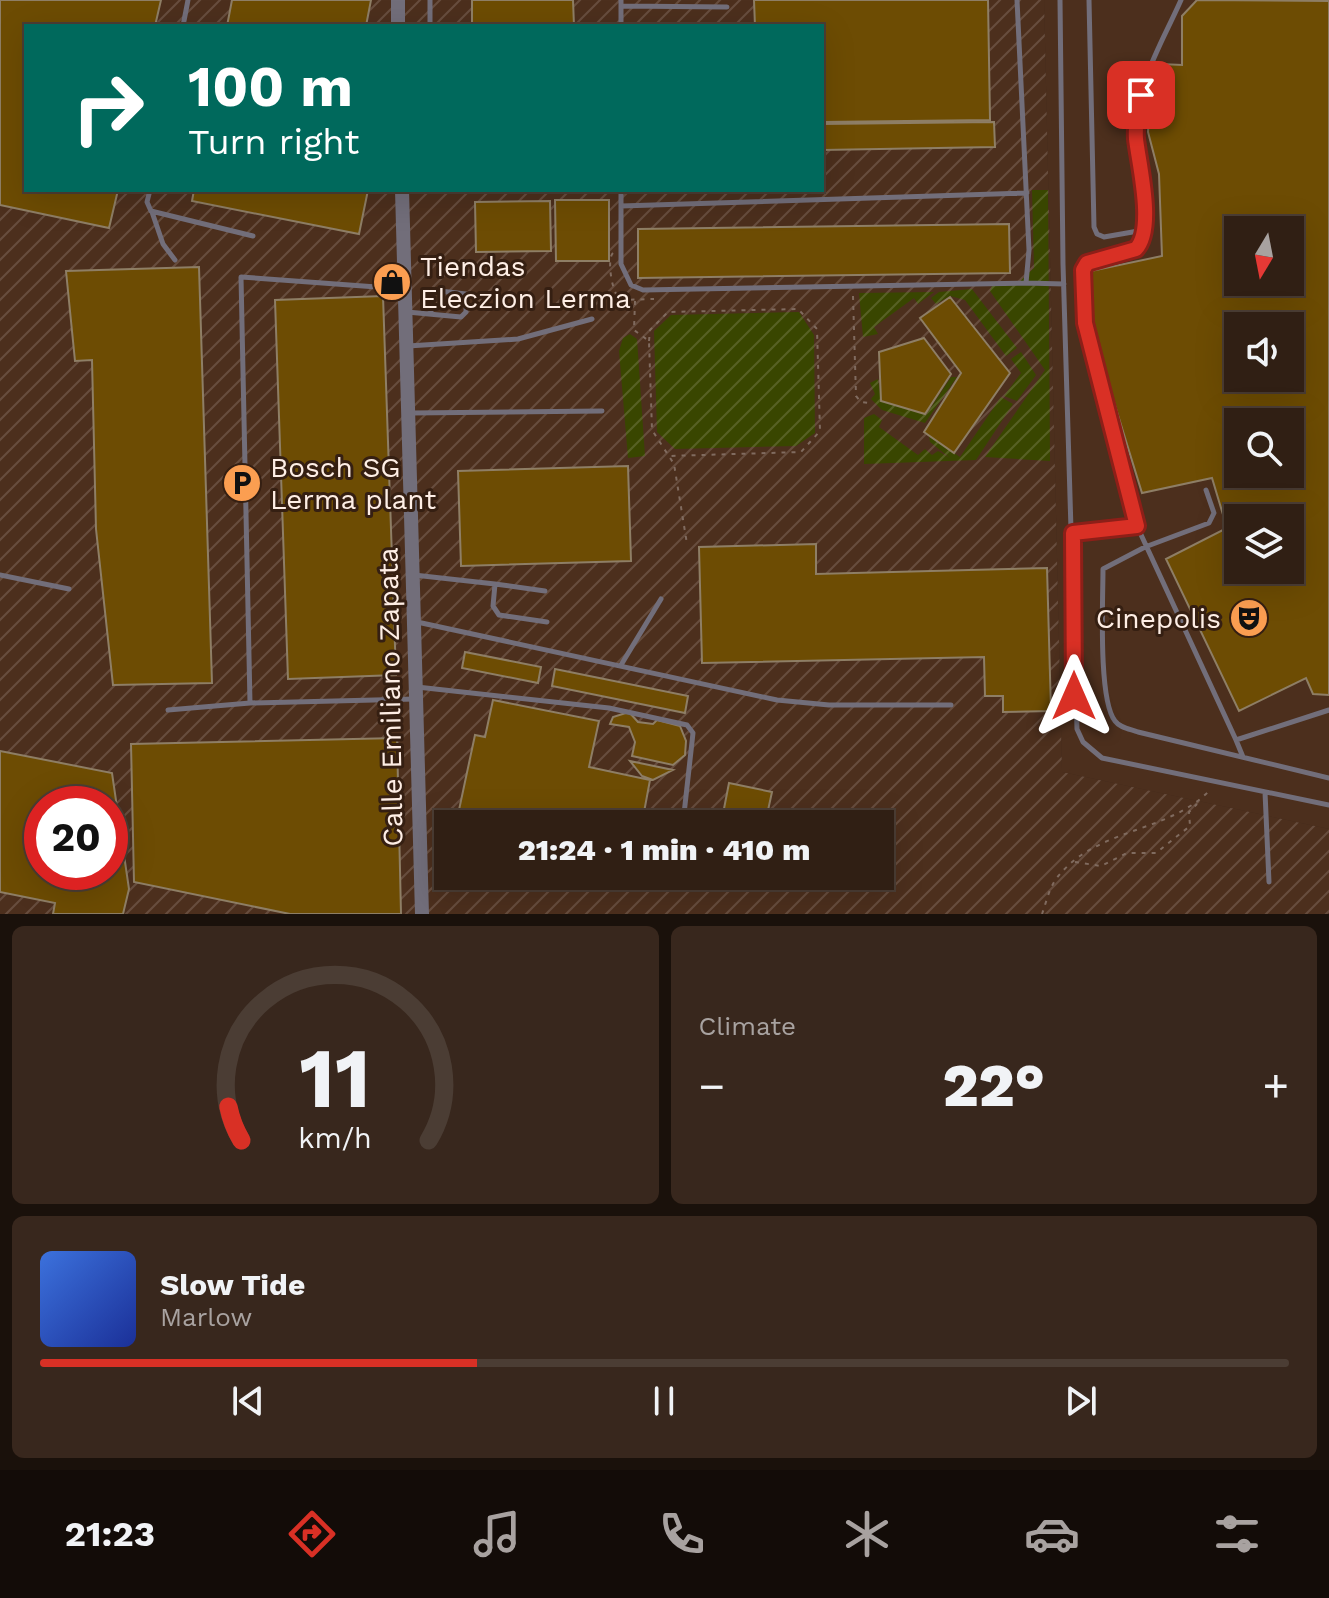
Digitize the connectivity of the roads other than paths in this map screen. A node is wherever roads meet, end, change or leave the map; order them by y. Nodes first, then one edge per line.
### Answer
1 (188, 0) edge
2 (398, 0) edge
3 (430, 0) edge
4 (1017, 0) edge
5 (1060, 0) edge
6 (1089, 0) edge
7 (1181, 0) edge
8 (622, 3) edge
9 (727, 7) dead end
10 (183, 24) edge
11 (398, 24) edge
12 (430, 24) edge
13 (621, 24) edge
14 (150, 192) edge
15 (402, 192) edge
16 (621, 192) edge
17 (1027, 193) junction
18 (621, 206) junction
19 (152, 212) junction
20 (1144, 230) junction
21 (253, 236) dead end
22 (175, 260) dead end
23 (1026, 283) junction
24 (1064, 284) junction
25 (405, 289) junction
26 (406, 312) junction
27 (431, 314) junction
28 (592, 319) dead end
29 (407, 346) junction
30 (602, 411) dead end
31 (409, 413) junction
32 (1206, 490) dead end
33 (1137, 526) junction
34 (1073, 533) junction
35 (1145, 547) junction
36 (0, 575) edge
37 (413, 575) junction
38 (495, 584) junction
39 (69, 589) dead end
40 (545, 591) dead end
41 (661, 599) dead end
42 (415, 622) junction
43 (547, 622) dead end
44 (621, 665) junction
45 (416, 693) junction
46 (250, 703) junction
47 (951, 705) dead end
48 (168, 710) dead end
49 (1329, 710) edge
50 (1236, 740) junction
51 (1243, 757) junction
52 (1329, 778) edge
53 (1265, 792) junction
54 (1329, 805) edge
55 (684, 810) edge
56 (1269, 882) dead end
57 (422, 914) edge

1 - 10 lane
2 - 11 street
3 - 12 lane
4 - 17 lane
5 - 24 lane
6 - 20 lane
7 - 20 lane
8 - 9 lane
8 - 13 lane
14 - 19 lane
15 - 25 street, Calle Emiliano Zapata
16 - 18 lane
17 - 18 lane
17 - 23 lane
18 - 23 lane
19 - 21 lane
19 - 22 lane
20 - 33 lane
23 - 24 lane
24 - 34 lane
25 - 26 street, Calle Emiliano Zapata
25 - 46 lane
26 - 27 lane
26 - 29 street, Calle Emiliano Zapata
27 - 27 lane
28 - 29 lane
29 - 31 street, Calle Emiliano Zapata
30 - 31 lane
31 - 37 street, Calle Emiliano Zapata
32 - 35 lane
33 - 34 lane
33 - 35 lane
34 - 53 lane
35 - 50 lane
35 - 51 lane
36 - 39 lane
37 - 38 lane
37 - 42 street, Calle Emiliano Zapata
38 - 40 lane
38 - 43 lane
41 - 44 lane
42 - 44 lane
42 - 45 street, Calle Emiliano Zapata
44 - 47 lane
45 - 46 lane
45 - 55 lane
45 - 57 street, Calle Emiliano Zapata
46 - 48 lane
49 - 50 lane
50 - 51 lane
51 - 52 lane
53 - 54 lane
53 - 56 lane

